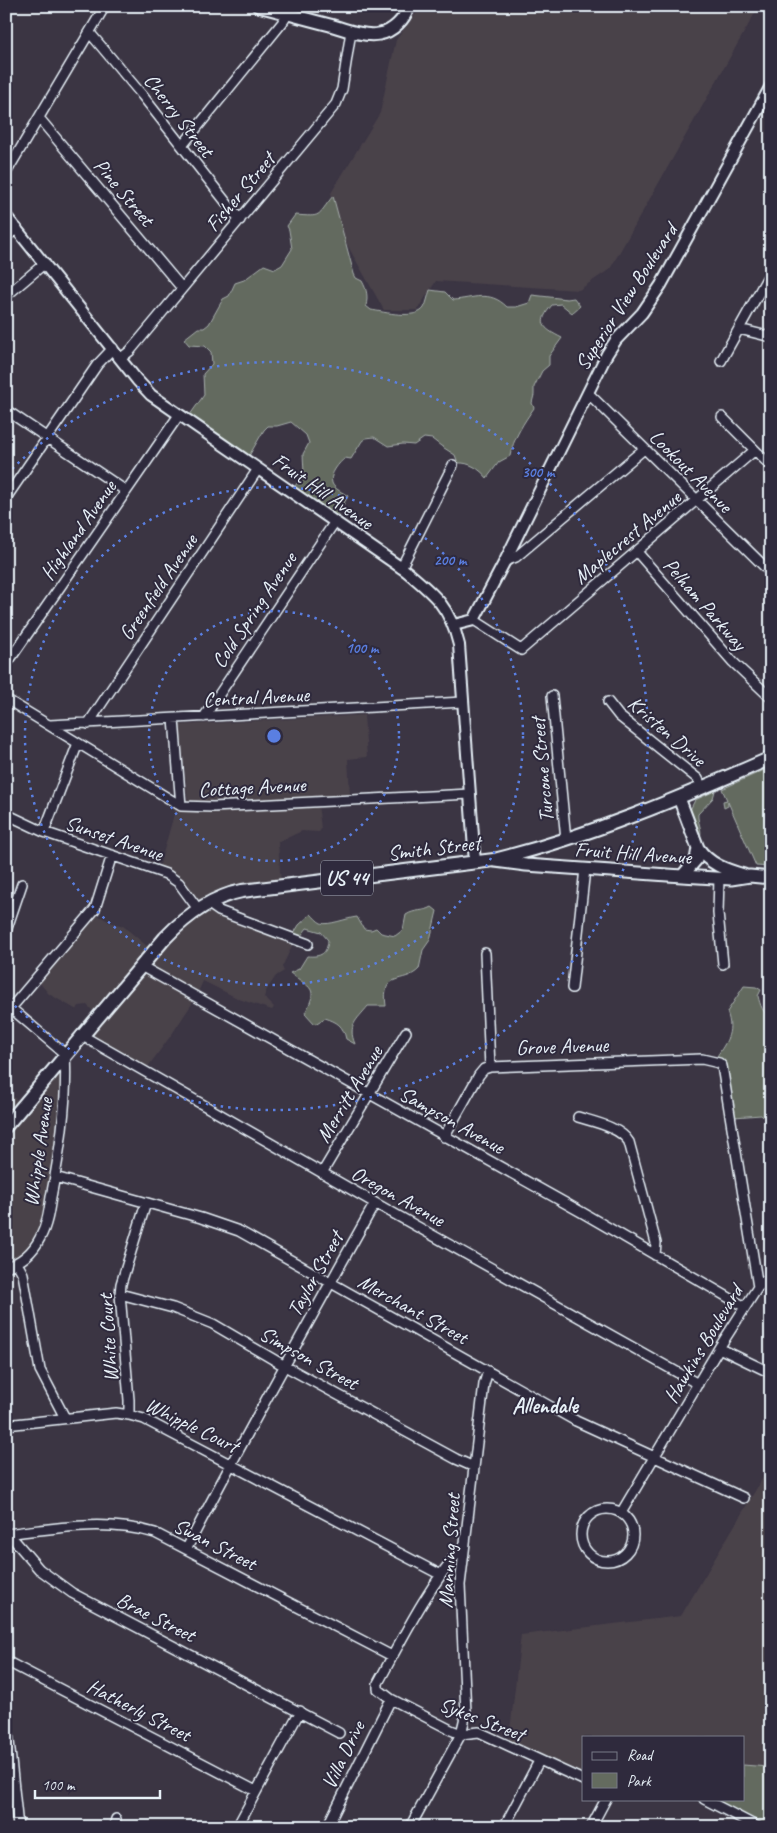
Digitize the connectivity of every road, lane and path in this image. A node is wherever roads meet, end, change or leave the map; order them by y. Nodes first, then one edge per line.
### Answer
1 (105, 6) edge
2 (258, 6) edge
3 (409, 6) edge
4 (288, 14) junction
5 (351, 31) junction
6 (90, 33) junction
7 (771, 86) edge
8 (39, 118) junction
9 (182, 146) junction
10 (6, 173) edge
11 (6, 216) edge
12 (240, 220) junction
13 (16, 228) junction
14 (6, 237) edge
15 (45, 263) junction
16 (771, 271) edge
17 (182, 287) junction
18 (6, 296) edge
19 (739, 329) junction
20 (771, 337) edge
21 (113, 348) junction
22 (121, 358) junction
23 (721, 362) dead end
24 (588, 393) junction
25 (6, 410) edge
26 (179, 415) junction
27 (722, 417) dead end
28 (48, 437) junction
29 (644, 449) junction
30 (755, 450) junction
31 (453, 465) dead end
32 (771, 466) edge
33 (258, 469) junction
34 (126, 491) junction
35 (6, 498) edge
36 (697, 500) junction
37 (334, 523) junction
38 (637, 552) junction
39 (505, 561) junction
40 (401, 568) junction
41 (771, 574) edge
42 (474, 620) junction
43 (454, 625) junction
44 (6, 665) edge
45 (552, 696) dead end
46 (6, 698) edge
47 (771, 698) edge
48 (463, 702) junction
49 (608, 702) dead end
50 (204, 718) junction
51 (174, 719) junction
52 (88, 724) junction
53 (50, 726) junction
54 (78, 743) junction
55 (771, 758) edge
56 (702, 788) junction
57 (470, 794) junction
58 (679, 798) junction
59 (181, 806) junction
60 (6, 814) edge
61 (44, 832) junction
62 (566, 840) junction
63 (698, 848) junction
64 (112, 855) junction
65 (494, 860) junction
66 (475, 863) junction
67 (585, 869) junction
68 (682, 876) junction
69 (750, 876) junction
70 (719, 878) junction
71 (771, 878) edge
72 (22, 884) dead end
73 (203, 906) junction
74 (6, 929) edge
75 (308, 944) dead end
76 (485, 953) dead end
77 (723, 964) dead end
78 (141, 966) junction
79 (572, 988) dead end
80 (8, 1006) edge
81 (406, 1032) dead end
82 (81, 1035) junction
83 (65, 1054) junction
84 (719, 1063) joint
85 (490, 1068) junction
86 (370, 1095) junction
87 (578, 1116) dead end
88 (6, 1126) edge
89 (444, 1136) junction
90 (322, 1173) junction
91 (55, 1177) junction
92 (146, 1203) junction
93 (374, 1203) junction
94 (655, 1255) junction
95 (17, 1263) junction
96 (6, 1267) edge
97 (771, 1276) edge
98 (330, 1282) junction
99 (758, 1287) junction
100 (120, 1294) junction
101 (745, 1307) junction
102 (719, 1348) junction
103 (284, 1365) junction
104 (488, 1371) junction
105 (771, 1373) edge
106 (698, 1384) junction
107 (128, 1414) junction
108 (65, 1418) junction
109 (6, 1425) edge
110 (655, 1458) junction
111 (230, 1463) junction
112 (474, 1467) junction
113 (744, 1498) dead end
114 (620, 1513) junction
115 (8, 1534) edge
116 (465, 1544) junction
117 (187, 1548) junction
118 (441, 1575) junction
119 (392, 1656) junction
120 (6, 1661) edge
121 (391, 1699) junction
122 (300, 1711) junction
123 (6, 1712) edge
124 (339, 1732) dead end
125 (461, 1734) junction
126 (539, 1761) junction
127 (582, 1780) edge
128 (256, 1791) junction
129 (605, 1800) edge
130 (706, 1800) edge
131 (18, 1827) edge
132 (236, 1827) edge
133 (327, 1827) edge
134 (410, 1827) edge
135 (504, 1827) edge
136 (591, 1827) edge
137 (758, 1827) edge

1 - 6 street
2 - 4 main road
3 - 5 main road
4 - 5 main road
4 - 9 street
5 - 12 street, Fisher Street
6 - 8 street
6 - 9 street, Cherry Street
7 - 24 street, Superior View Boulevard
8 - 10 street
8 - 17 street, Pine Street
9 - 12 street, Cherry Street
11 - 13 street, Fruit Hill Avenue
12 - 17 street, Fisher Street
13 - 14 street
13 - 15 street, Fruit Hill Avenue
15 - 18 street
15 - 21 street, Fruit Hill Avenue
16 - 19 street
17 - 22 street, Fisher Street
19 - 20 street
19 - 23 street
21 - 22 street, Fruit Hill Avenue
21 - 28 street
22 - 26 street, Fruit Hill Avenue
24 - 29 street, Lookout Avenue
24 - 39 street, Superior View Boulevard
25 - 28 street
26 - 33 street, Fruit Hill Avenue
26 - 34 street, Highland Avenue
27 - 30 street
28 - 34 street
28 - 35 street
29 - 36 street, Lookout Avenue
29 - 39 street
30 - 32 street
30 - 36 street, Maplecrest Avenue
31 - 40 street
33 - 37 street, Fruit Hill Avenue
33 - 52 street, Greenfield Avenue
34 - 44 street, Highland Avenue
36 - 38 street, Maplecrest Avenue
36 - 41 street, Lookout Avenue
37 - 40 street, Fruit Hill Avenue
37 - 50 street, Cold Spring Avenue
38 - 42 street, Maplecrest Avenue
38 - 47 street, Pelham Parkway
39 - 42 street, Superior View Boulevard
40 - 43 street, Fruit Hill Avenue
42 - 43 street
43 - 48 street, Fruit Hill Avenue
45 - 62 street, Turcone Street
46 - 53 street, Cottage Avenue
48 - 50 street, Central Avenue
48 - 57 street, Fruit Hill Avenue
49 - 56 street, Kristen Drive
50 - 51 street, Central Avenue
51 - 52 street, Central Avenue
51 - 59 street
52 - 53 street, Central Avenue
53 - 54 street, Cottage Avenue
54 - 59 street, Cottage Avenue
54 - 61 street
55 - 56 main road, Smith Street / US 44
56 - 58 main road, Smith Street / US 44
57 - 59 street, Cottage Avenue
57 - 66 street, Fruit Hill Avenue
58 - 62 main road, Smith Street / US 44
58 - 63 main road
60 - 61 street, Sunset Avenue
61 - 64 street, Sunset Avenue
62 - 65 main road, Smith Street / US 44
63 - 68 main road
63 - 69 main road
64 - 73 street, Sunset Avenue
64 - 80 street
65 - 66 main road, Smith Street / US 44
65 - 67 main road, Fruit Hill Avenue
66 - 73 main road, Smith Street / US 44
67 - 68 main road, Fruit Hill Avenue
67 - 79 street
68 - 70 main road, Fruit Hill Avenue
69 - 70 main road, Fruit Hill Avenue
69 - 71 main road, Fruit Hill Avenue
70 - 77 street
72 - 74 street
73 - 75 street
73 - 78 main road, Smith Street / US 44
76 - 85 street
78 - 82 main road, Smith Street / US 44
78 - 86 street, Sampson Avenue
80 - 83 street
81 - 86 street, Merritt Avenue
82 - 83 main road, Smith Street / US 44
82 - 90 street, Oregon Avenue
83 - 88 main road, Smith Street / US 44
83 - 91 street, Whipple Avenue
84 - 85 street, Grove Avenue
84 - 99 street, Hawkins Boulevard
85 - 89 street, Grove Avenue
86 - 89 street, Sampson Avenue
86 - 90 street, Merritt Avenue
87 - 94 street
89 - 94 street, Sampson Avenue
90 - 93 street, Oregon Avenue
91 - 92 street, Merchant Street
91 - 95 street, Whipple Avenue
92 - 98 street, Merchant Street
92 - 100 street, White Court
93 - 98 street, Taylor Street
93 - 106 street, Oregon Avenue
94 - 101 street, Sampson Avenue
95 - 96 street, Whipple Avenue
95 - 108 street
97 - 99 street
98 - 103 street, Taylor Street
98 - 104 street, Merchant Street
99 - 101 street, Hawkins Boulevard
100 - 103 street, Simpson Street
100 - 107 street, White Court
101 - 102 street, Hawkins Boulevard
102 - 105 street
102 - 106 street, Hawkins Boulevard
103 - 111 street, Taylor Street
103 - 112 street, Simpson Street
104 - 110 street, Merchant Street
104 - 112 street, Manning Street
106 - 110 street, Hawkins Boulevard
107 - 108 street, Whipple Court
107 - 111 street, Whipple Court
108 - 109 street, Whipple Court
110 - 113 street, Merchant Street
110 - 114 street, Hawkins Boulevard
111 - 117 street, Taylor Street
111 - 118 street, Whipple Court
112 - 116 street, Manning Street
114 - 114 street
115 - 117 street, Swan Street
115 - 122 street, Brae Street
116 - 118 street
116 - 125 street, Manning Street
117 - 119 street, Swan Street
118 - 119 street
119 - 121 street, Sykes Street
120 - 128 street, Hatherly Street
121 - 125 street, Sykes Street
121 - 133 street, Villa Drive
122 - 124 street, Brae Street
122 - 128 street
123 - 131 street
125 - 126 street, Sykes Street
125 - 134 street, Manning Street
126 - 127 street, Sykes Street
126 - 135 street
128 - 132 street
129 - 136 street
130 - 137 street

